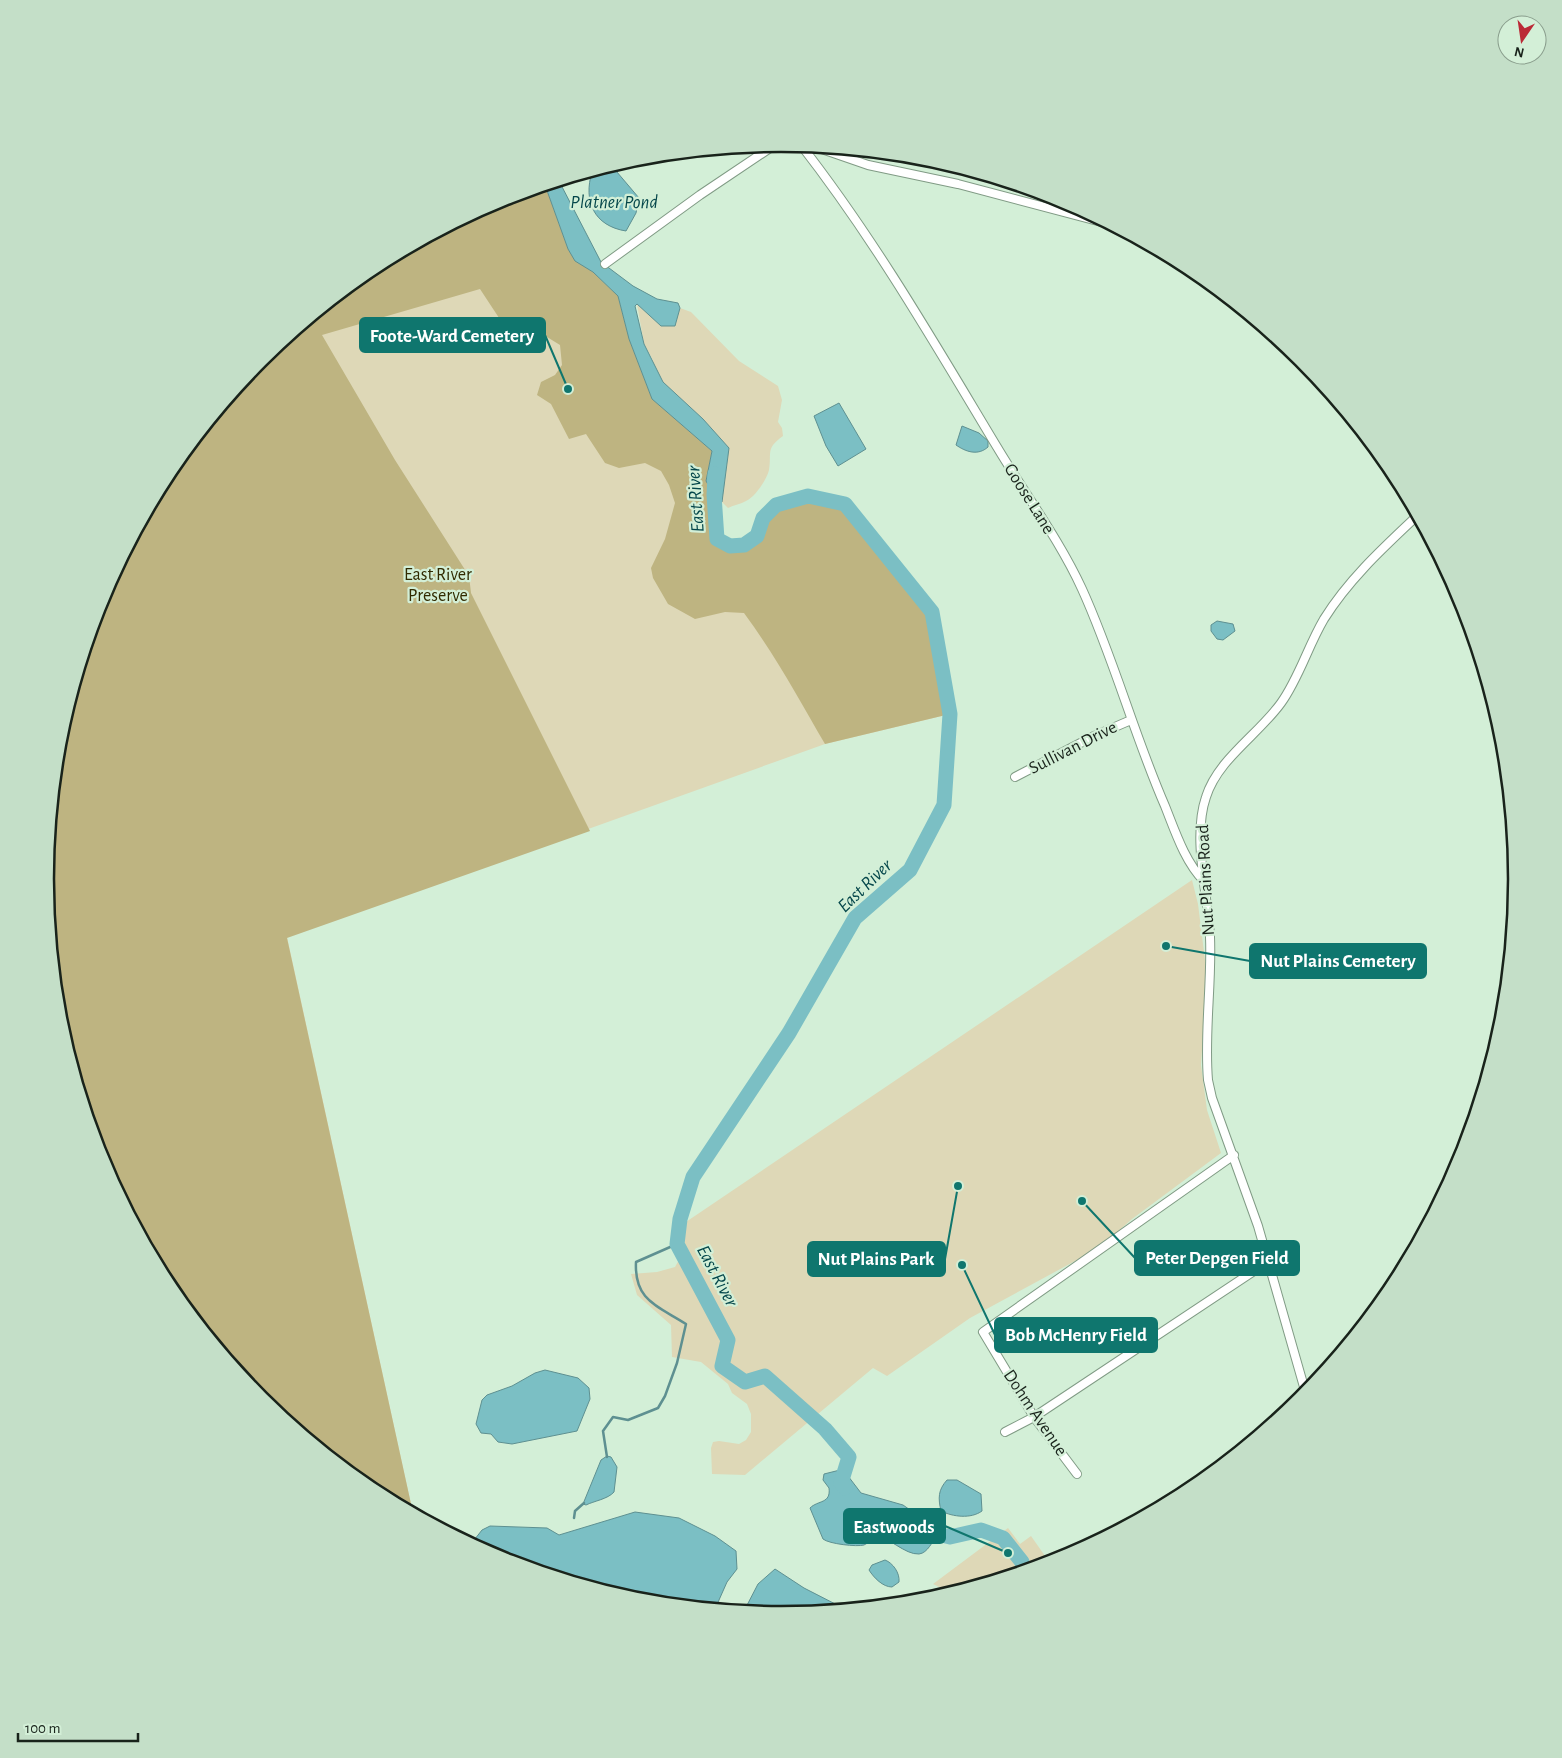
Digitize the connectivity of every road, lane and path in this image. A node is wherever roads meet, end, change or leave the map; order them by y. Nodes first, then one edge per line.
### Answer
1 (764, 152) edge
2 (808, 153) edge
3 (837, 154) edge
4 (1079, 216) edge
5 (605, 264) dead end
6 (1413, 520) edge
7 (1131, 720) junction
8 (1015, 778) dead end
9 (1204, 881) junction
10 (1234, 1155) junction
11 (1269, 1261) junction
12 (1303, 1384) edge
13 (1034, 1417) junction
14 (1005, 1432) dead end
15 (1077, 1474) dead end

1 - 5 street
2 - 7 street, Goose Lane
3 - 4 street
6 - 9 street, Nut Plains Road
7 - 8 street, Sullivan Drive
7 - 9 street, Goose Lane
9 - 10 street, Nut Plains Road
10 - 11 street, Nut Plains Road
10 - 13 street, Dohm Avenue
11 - 12 street, Nut Plains Road
11 - 13 street
13 - 14 street
13 - 15 street, Dohm Avenue

